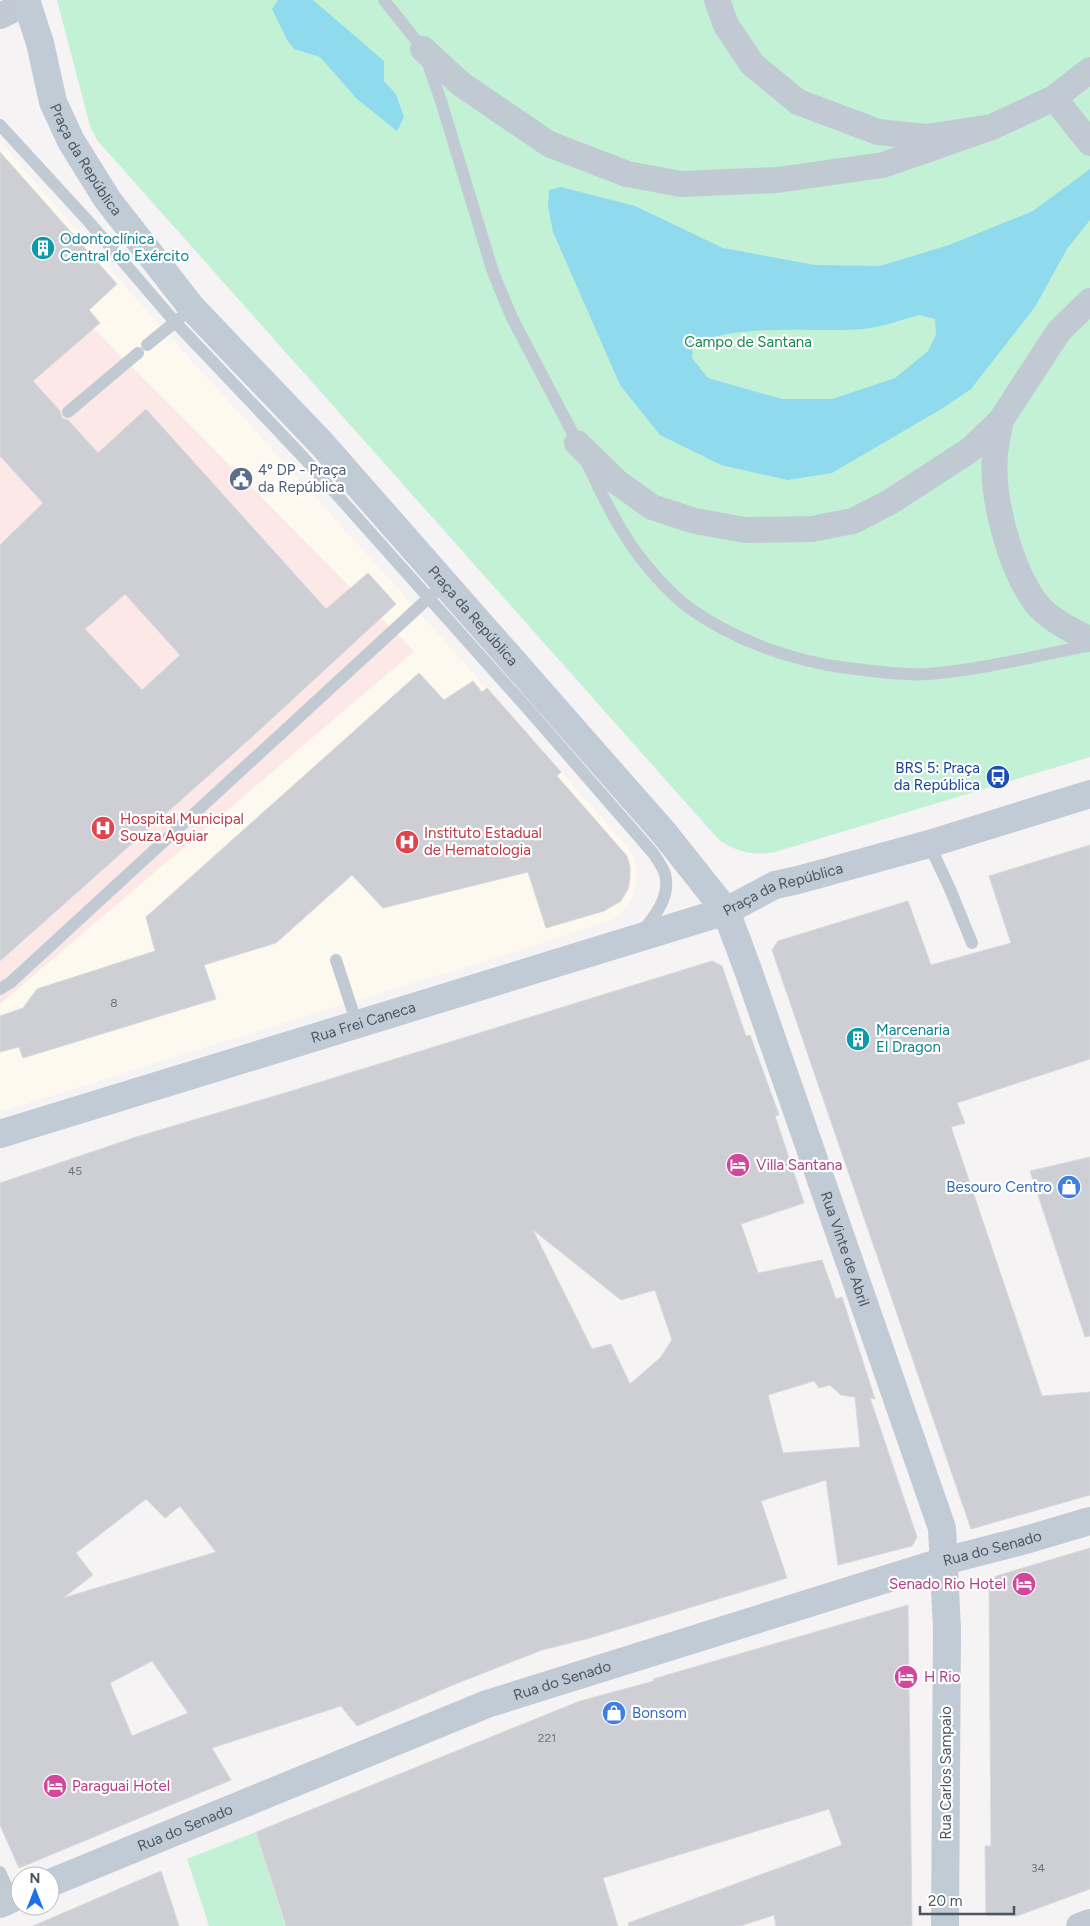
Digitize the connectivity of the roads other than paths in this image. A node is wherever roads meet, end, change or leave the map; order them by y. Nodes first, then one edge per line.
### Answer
1 (384, 0) edge
2 (717, 0) edge
3 (28, 1) edge
4 (0, 16) edge
5 (423, 49) junction
6 (1090, 70) edge
7 (1054, 98) junction
8 (0, 125) edge
9 (992, 127) junction
10 (1090, 143) edge
11 (1090, 301) edge
12 (184, 315) junction
13 (68, 412) dead end
14 (1001, 420) junction
15 (577, 443) junction
16 (436, 591) junction
17 (1090, 639) edge
18 (1090, 645) edge
19 (1090, 794) edge
20 (929, 844) junction
21 (726, 911) junction
22 (636, 939) junction
23 (972, 943) dead end
24 (336, 960) dead end
25 (0, 989) edge
26 (357, 1024) junction
27 (0, 1134) edge
28 (1090, 1520) edge
29 (944, 1561) junction
30 (0, 1872) edge
31 (60, 1879) edge
32 (10, 1897) edge
33 (1090, 1922) edge
34 (945, 1926) edge
35 (1079, 1926) edge

1 - 5 lane
2 - 9 street
3 - 4 street
3 - 12 street, Praça da República
5 - 9 street
5 - 15 lane
6 - 7 street
7 - 9 street
7 - 10 street
8 - 12 lane, Praça da República
11 - 14 street
12 - 13 lane
12 - 16 street, Praça da República
14 - 15 street
14 - 17 street
15 - 18 lane
16 - 21 street, Praça da República
16 - 22 lane, Praça da República
16 - 25 lane
19 - 20 street, Praça da República
20 - 21 street, Praça da República
20 - 23 lane
21 - 22 street, Rua Frei Caneca
21 - 29 street, Rua Vinte de Abril
22 - 26 street, Rua Frei Caneca
24 - 26 lane
26 - 27 street, Rua Frei Caneca
28 - 29 street, Rua do Senado
29 - 31 street, Rua do Senado
29 - 34 street, Rua Carlos Sampaio
30 - 32 lane
33 - 35 street

